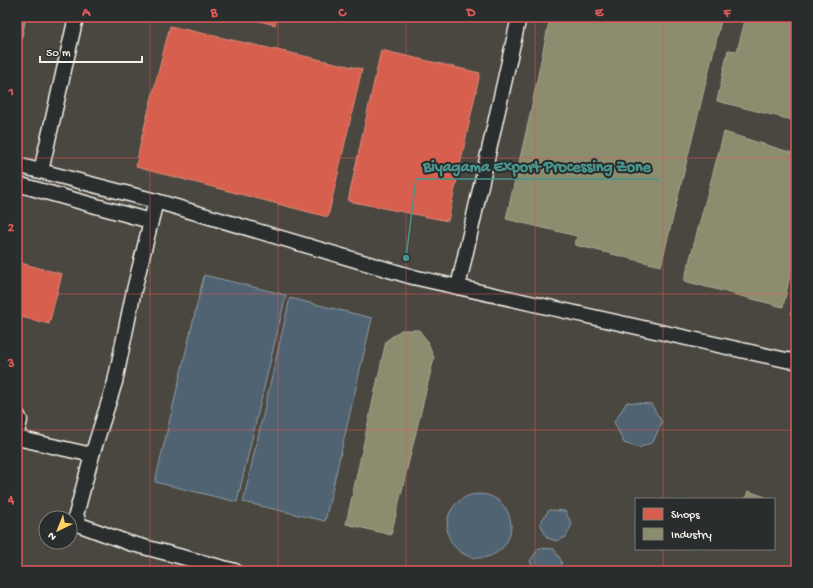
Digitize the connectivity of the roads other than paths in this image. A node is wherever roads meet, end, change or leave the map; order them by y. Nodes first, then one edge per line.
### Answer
1 (76, 17) edge
2 (519, 17) edge
3 (17, 165) edge
4 (41, 171) junction
5 (17, 184) edge
6 (156, 201) junction
7 (150, 221) junction
8 (458, 287) junction
9 (796, 361) edge
10 (17, 414) edge
11 (17, 433) edge
12 (17, 438) edge
13 (92, 455) junction
14 (235, 571) edge

1 - 4 lane
2 - 8 lane
3 - 4 lane
4 - 6 lane
5 - 7 lane
6 - 7 lane
6 - 8 lane
7 - 13 lane
8 - 9 lane
10 - 11 lane
12 - 13 lane
13 - 14 lane

